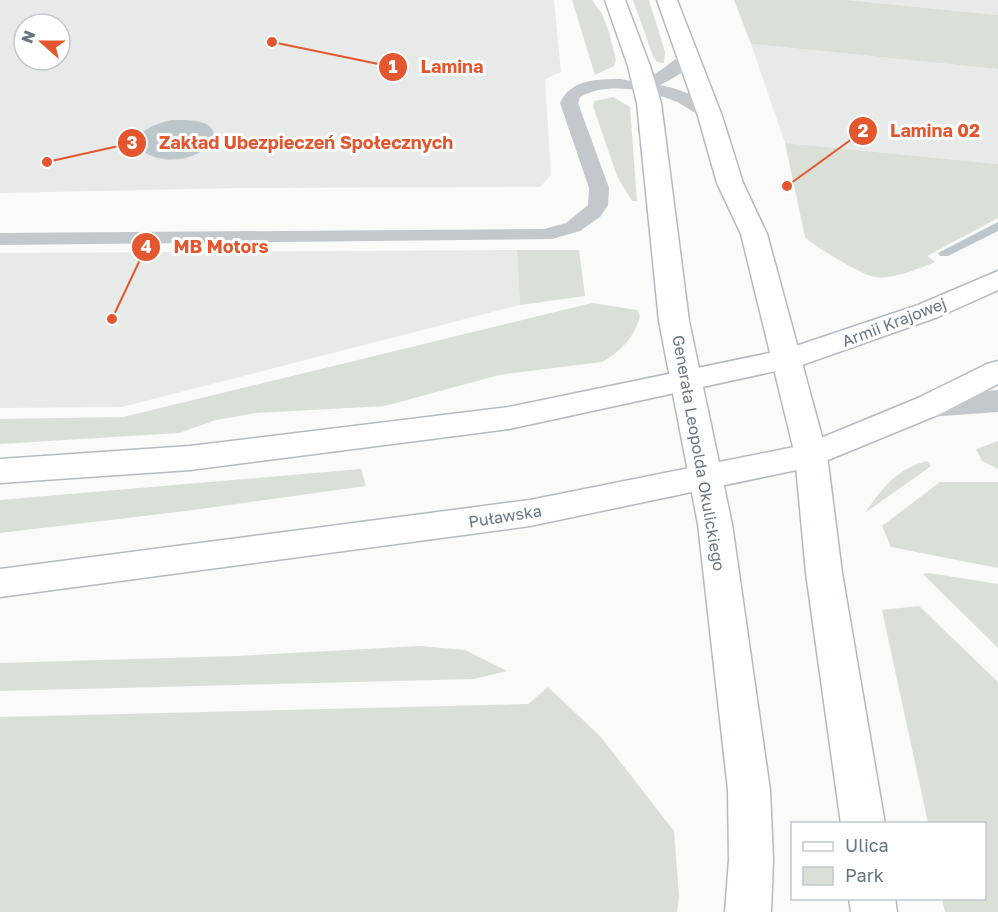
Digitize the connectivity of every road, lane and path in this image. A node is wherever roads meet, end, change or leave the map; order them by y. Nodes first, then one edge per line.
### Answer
1 (615, 0) edge
2 (667, 0) edge
3 (688, 58) junction
4 (644, 85) junction
5 (709, 113) junction
6 (0, 239) edge
7 (998, 279) edge
8 (788, 359) junction
9 (998, 371) edge
10 (687, 382) junction
11 (998, 401) edge
12 (929, 405) junction
13 (811, 455) junction
14 (0, 471) edge
15 (706, 475) junction
16 (0, 583) edge
17 (863, 822) edge
18 (748, 912) edge

1 - 4 main road, Generała Leopolda Okulickiego
2 - 3 main road
3 - 4 lane
3 - 5 main road
4 - 5 lane
4 - 6 lane
4 - 10 main road, Generała Leopolda Okulickiego
5 - 8 main road
7 - 8 main road, Armii Krajowej
8 - 10 main road
8 - 13 main road
9 - 12 main road
10 - 14 main road
10 - 15 main road, Generała Leopolda Okulickiego
11 - 12 street, Puławska
12 - 13 main road, Puławska
13 - 15 main road, Puławska
13 - 17 main road
15 - 16 main road, Puławska
15 - 18 main road, Generała Leopolda Okulickiego

